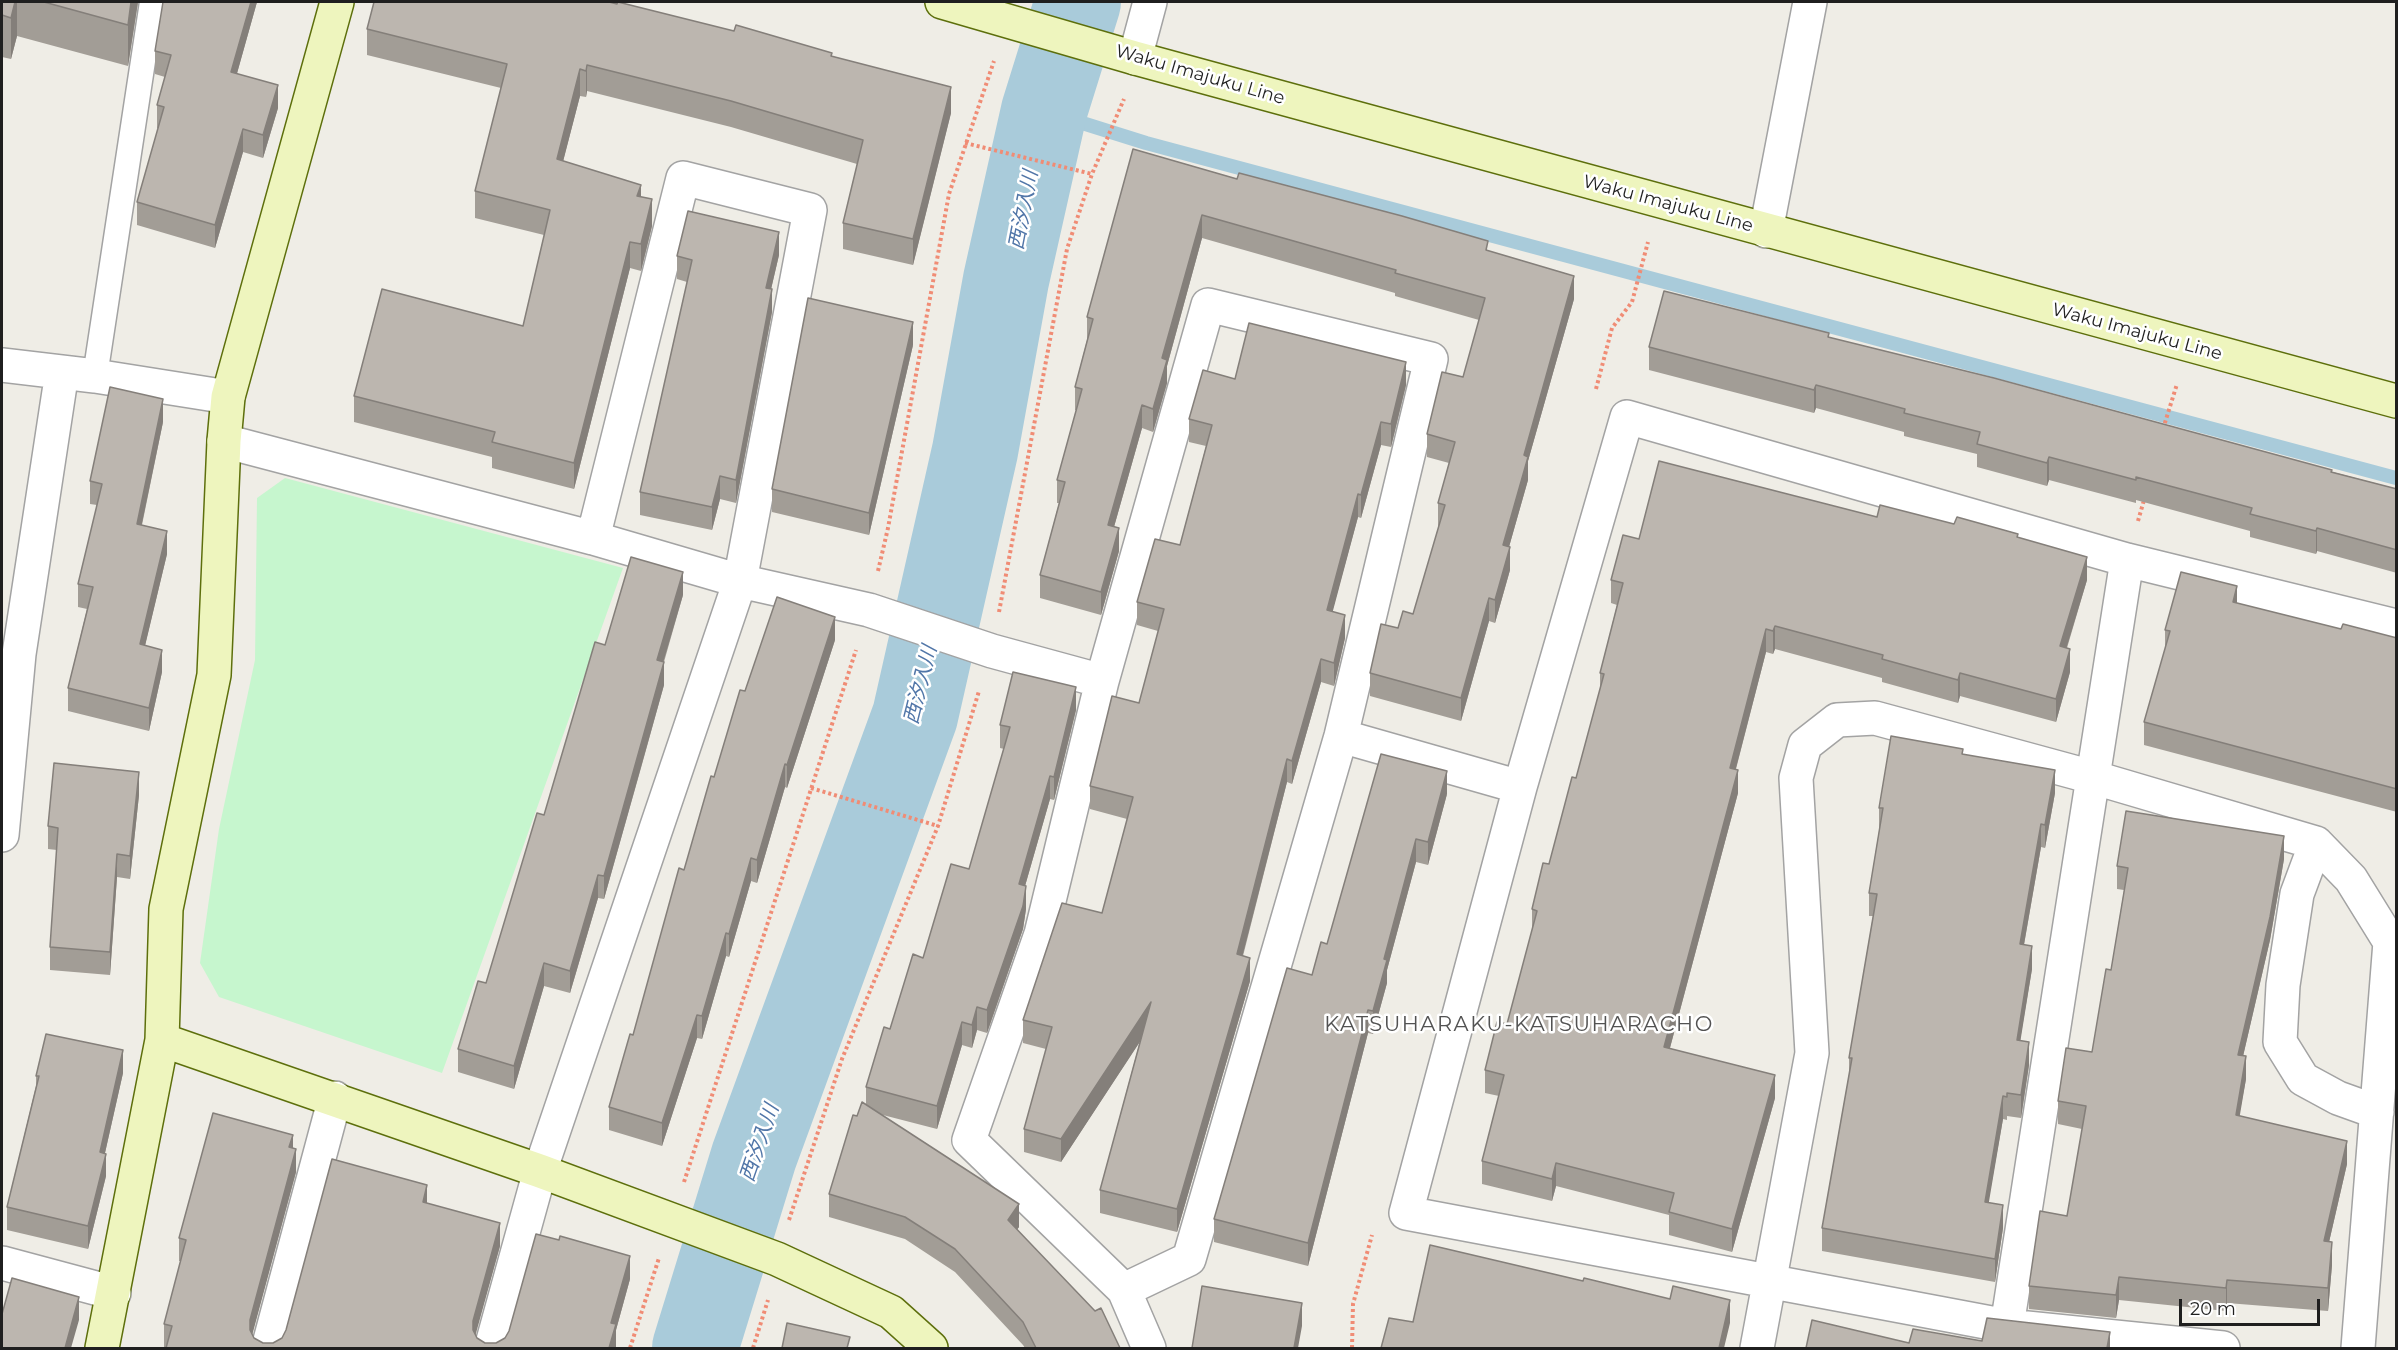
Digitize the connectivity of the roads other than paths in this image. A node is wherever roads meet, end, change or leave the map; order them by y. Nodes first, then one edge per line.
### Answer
1 (152, 2) edge
2 (338, 2) edge
3 (942, 2) edge
4 (1150, 2) edge
5 (1810, 2) edge
6 (1127, 55) junction
7 (1766, 231) junction
8 (2, 365) edge
9 (62, 372) junction
10 (95, 376) junction
11 (228, 397) junction
12 (2397, 401) edge
13 (224, 441) junction
14 (593, 538) junction
15 (2127, 560) junction
16 (740, 580) junction
17 (2397, 626) edge
18 (10, 653) edge
19 (1102, 681) junction
20 (1341, 736) junction
21 (2092, 777) junction
22 (1520, 787) junction
23 (2, 835) edge
24 (2316, 843) junction
25 (162, 1040) junction
26 (335, 1098) junction
27 (2377, 1112) junction
28 (540, 1171) junction
29 (2, 1263) edge
30 (1770, 1282) junction
31 (1124, 1290) junction
32 (114, 1293) junction
33 (2007, 1326) junction
34 (102, 1348) edge
35 (268, 1348) edge
36 (491, 1348) edge
37 (931, 1348) edge
38 (1149, 1348) edge
39 (1757, 1348) edge
40 (2223, 1348) edge
41 (2358, 1348) edge

1 - 10 lane
2 - 11 street
3 - 6 street, Waku Imajuku Line
4 - 6 street
5 - 7 street
6 - 7 street, Waku Imajuku Line
7 - 12 street, Waku Imajuku Line
8 - 9 street
9 - 10 street
9 - 18 street
10 - 11 street
11 - 13 street
13 - 14 street
13 - 25 street
14 - 16 street
14 - 16 street
15 - 17 street
15 - 21 street
15 - 22 street
16 - 19 street
16 - 28 street
18 - 23 street
19 - 20 street
19 - 31 street
20 - 22 street
20 - 31 street
21 - 24 street
21 - 30 street
21 - 33 street
22 - 30 street
24 - 27 street
24 - 27 street
25 - 26 street
25 - 32 street
26 - 28 street
26 - 35 street
27 - 41 street
28 - 36 street
28 - 37 street
29 - 32 street
30 - 33 street
30 - 39 street
31 - 38 street
32 - 34 street
33 - 40 street

